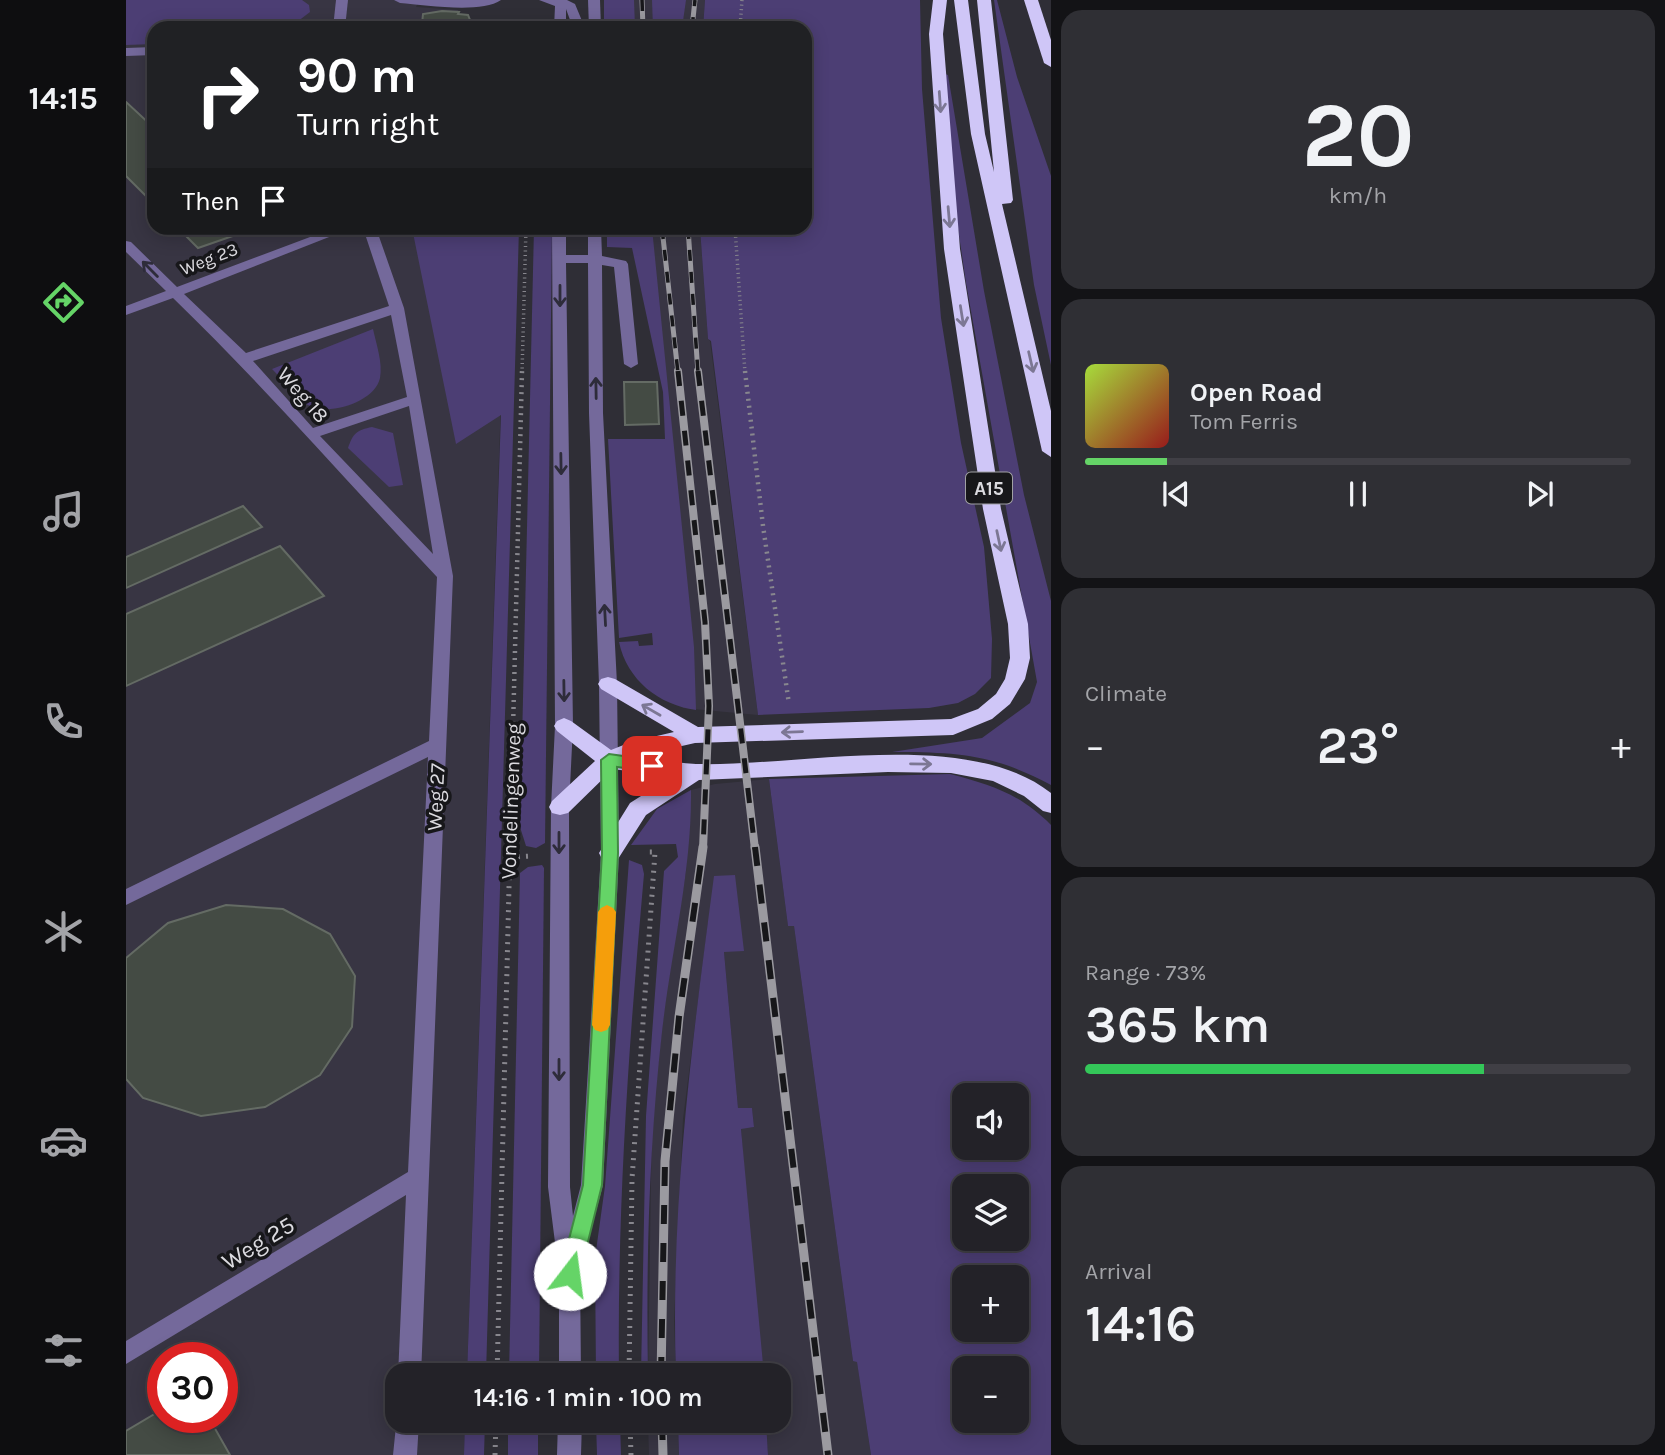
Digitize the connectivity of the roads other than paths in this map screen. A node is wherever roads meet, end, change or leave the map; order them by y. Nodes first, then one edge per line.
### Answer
1 (342, 0) edge
2 (400, 0) edge
3 (495, 0) edge
4 (545, 0) edge
5 (594, 0) edge
6 (940, 0) edge
7 (961, 0) edge
8 (984, 0) edge
9 (1031, 0) edge
10 (561, 1) edge
11 (340, 21) edge
12 (560, 21) edge
13 (576, 21) edge
14 (595, 21) edge
15 (147, 51) edge
16 (126, 52) edge
17 (1051, 62) edge
18 (327, 235) edge
19 (372, 235) edge
20 (559, 235) edge
21 (594, 235) edge
22 (126, 245) edge
23 (559, 259) junction
24 (594, 259) junction
25 (175, 293) junction
26 (1016, 296) junction
27 (397, 308) junction
28 (126, 311) edge
29 (244, 359) junction
30 (631, 364) dead end
31 (415, 400) junction
32 (310, 434) junction
33 (1051, 451) edge
34 (445, 576) junction
35 (608, 684) junction
36 (564, 726) junction
37 (695, 735) junction
38 (438, 744) junction
39 (609, 760) junction
40 (695, 772) junction
41 (1051, 805) edge
42 (560, 807) junction
43 (610, 853) junction
44 (126, 898) edge
45 (418, 1177) junction
46 (570, 1274) junction
47 (126, 1353) edge
48 (410, 1363) edge
49 (570, 1363) edge
50 (406, 1433) edge
51 (569, 1433) edge
52 (405, 1455) edge
53 (569, 1455) edge

1 - 11 street
2 - 3 street
4 - 10 street
5 - 14 street
6 -> 37 highway, A15
7 - 26 highway
8 - 26 highway
9 - 17 highway
10 - 12 street
10 - 13 street
15 - 16 street
18 - 25 street, Weg 23
19 - 27 street, Weg 27
20 - 23 street
21 - 24 street
25 -> 22 street, Weg 18
23 - 24 street
23 -> 36 street
24 - 30 street
35 -> 24 street
25 - 28 street, Weg 23
25 - 29 street, Weg 18
26 -> 33 highway
27 - 29 street
27 - 31 street, Weg 27
29 - 32 street, Weg 18
31 - 32 street
31 - 34 street, Weg 27
32 - 34 street, Weg 18
34 - 38 street, Weg 27
37 -> 35 highway
35 - 39 street
36 - 39 highway
36 - 42 street
37 - 39 highway, A15
38 - 44 street
38 - 45 street, Weg 27
39 - 40 highway
39 - 42 highway, A15
39 - 43 street
40 -> 41 highway
40 - 43 highway
42 -> 46 street
43 - 46 street
45 - 47 street, Weg 25
45 - 48 street, Weg 27
46 - 49 street
50 - 52 street
51 - 53 street

